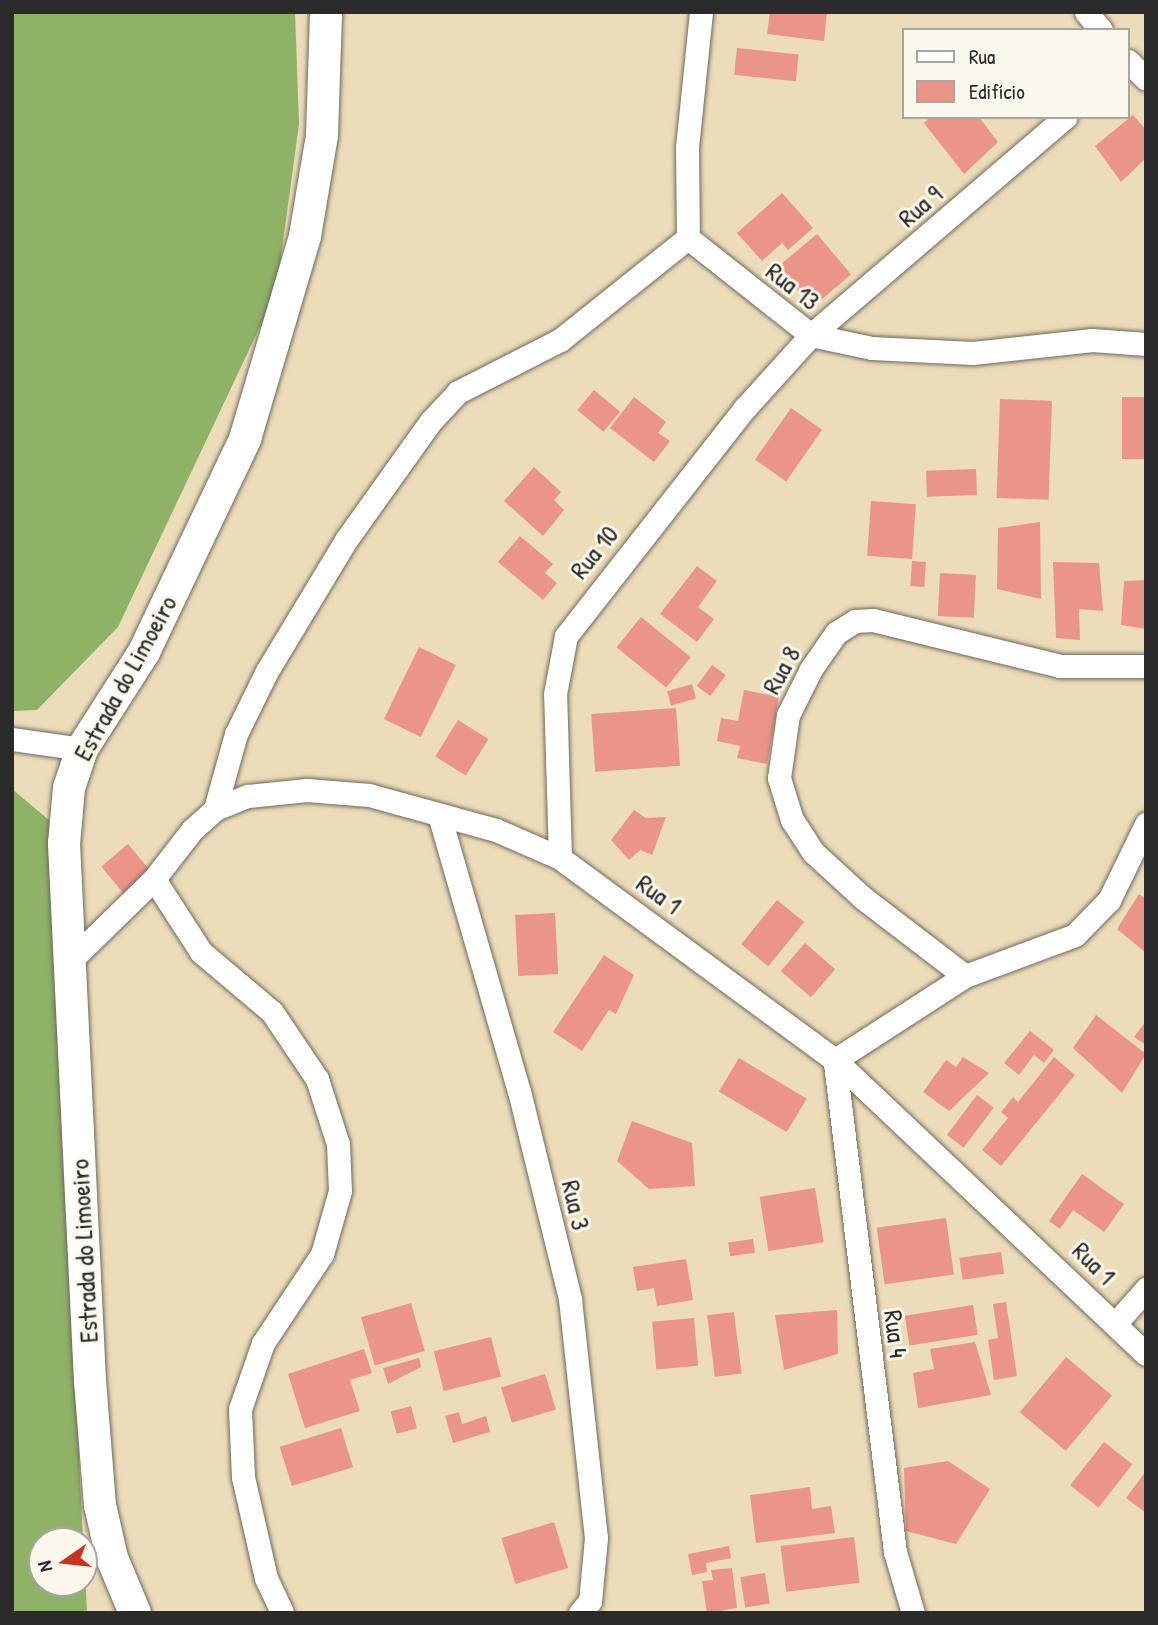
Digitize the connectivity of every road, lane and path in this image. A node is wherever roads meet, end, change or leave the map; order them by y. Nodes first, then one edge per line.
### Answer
1 (326, 12) edge
2 (701, 12) edge
3 (1086, 12) edge
4 (1099, 28) edge
5 (1130, 63) edge
6 (1146, 79) edge
7 (1063, 119) edge
8 (688, 238) junction
9 (811, 335) junction
10 (1146, 344) edge
11 (1146, 666) edge
12 (12, 739) edge
13 (82, 749) junction
14 (215, 810) junction
15 (440, 818) junction
16 (1146, 824) edge
17 (560, 858) junction
18 (155, 879) junction
19 (71, 960) junction
20 (965, 976) junction
21 (835, 1060) junction
22 (1146, 1289) edge
23 (1115, 1324) junction
24 (1146, 1354) edge
25 (135, 1613) edge
26 (282, 1613) edge
27 (580, 1613) edge
28 (913, 1613) edge

1 - 13 street, Estrada do Limoeiro
2 - 8 street
3 - 4 street
5 - 6 street
7 - 9 street, Rua 9
8 - 9 street, Rua 13
8 - 14 street
9 - 10 street, Rua 13
9 - 17 street, Rua 10
11 - 20 street, Rua 8
12 - 13 street
13 - 19 street, Estrada do Limoeiro
14 - 15 street, Rua 1
14 - 18 street, Rua 1
15 - 17 street, Rua 1
15 - 27 street, Rua 3
16 - 20 street
17 - 21 street, Rua 1
18 - 19 street, Rua 1
18 - 26 street
19 - 25 street, Estrada do Limoeiro
20 - 21 street
21 - 23 street, Rua 1
21 - 28 street, Rua 4
22 - 23 street
23 - 24 street, Rua 1

